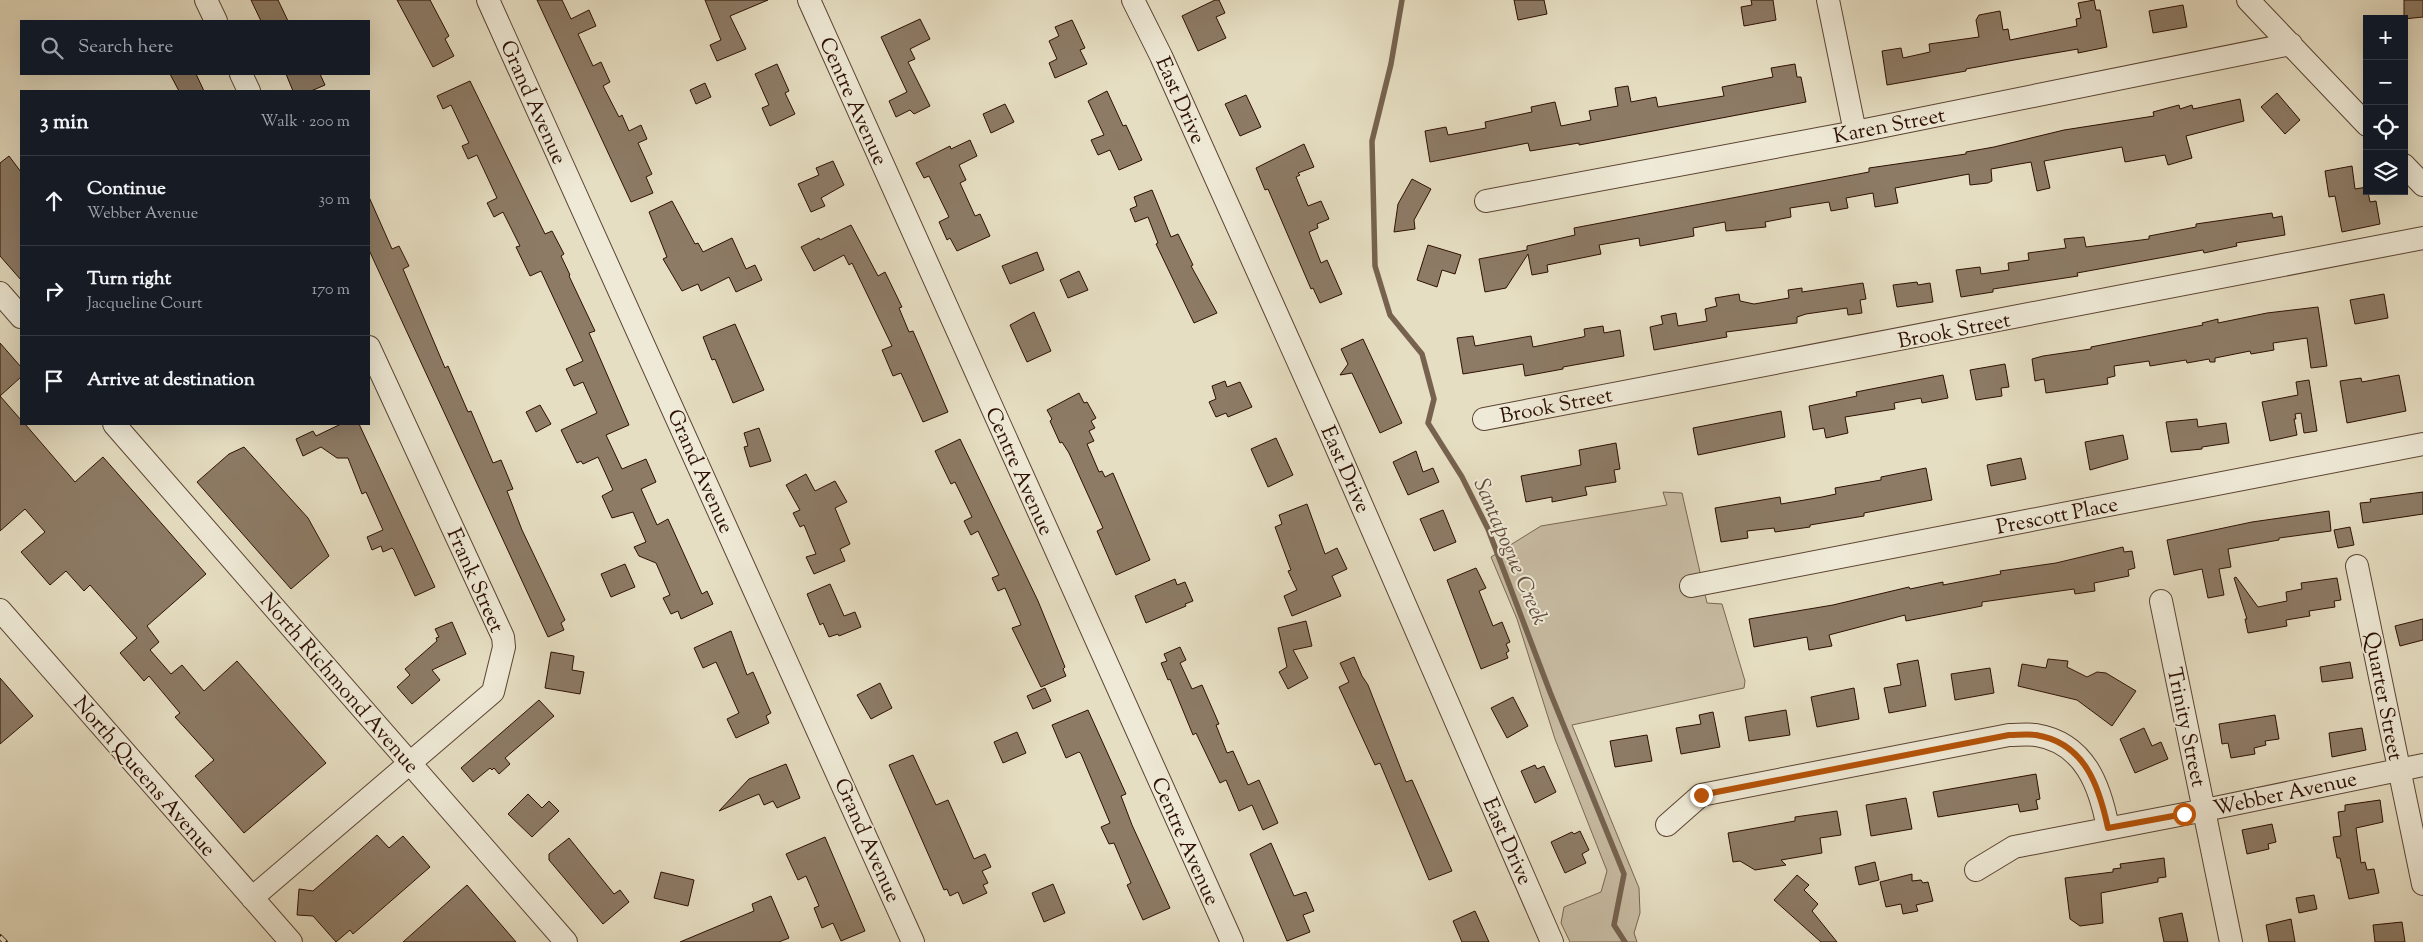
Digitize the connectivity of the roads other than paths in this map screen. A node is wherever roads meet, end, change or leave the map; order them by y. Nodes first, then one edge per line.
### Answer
1 (206, 0) edge
2 (488, 0) edge
3 (809, 0) edge
4 (1133, 0) edge
5 (1828, 0) edge
6 (2248, 0) edge
7 (216, 20) edge
8 (2290, 44) junction
9 (241, 75) edge
10 (248, 90) edge
11 (2363, 121) edge
12 (1855, 132) junction
13 (2408, 169) edge
14 (2423, 185) edge
15 (1486, 201) dead end
16 (2423, 238) edge
17 (0, 293) edge
18 (20, 316) edge
19 (370, 349) edge
20 (1484, 419) dead end
21 (115, 425) edge
22 (2423, 444) edge
23 (2357, 566) dead end
24 (1691, 586) dead end
25 (2161, 601) dead end
26 (0, 610) edge
27 (410, 762) junction
28 (2423, 765) edge
29 (2398, 770) junction
30 (2205, 810) junction
31 (1667, 825) dead end
32 (2108, 828) junction
33 (1976, 870) dead end
34 (2423, 884) edge
35 (252, 898) junction
36 (291, 942) edge
37 (566, 942) edge
38 (914, 942) edge
39 (1232, 942) edge
40 (1552, 942) edge
41 (2231, 942) edge

1 - 7 street
2 - 38 street, Grand Avenue
3 - 39 street, Centre Avenue
4 - 40 street, East Drive
5 - 12 street
6 - 8 street
8 - 11 street
8 - 12 street, Karen Street
9 - 10 street
12 - 15 street, Karen Street
13 - 14 street
16 - 20 street, Brook Street
17 - 18 street
19 - 27 street, Frank Street
21 - 27 street, North Richmond Avenue
22 - 24 street, Prescott Place
23 - 29 street, Quarter Street
25 - 30 street, Trinity Street
26 - 35 street, North Queens Avenue
27 - 35 street, Frank Street
27 - 37 street, North Richmond Avenue
28 - 29 street, Webber Avenue
29 - 30 street, Webber Avenue
29 - 34 street, Quarter Street
30 - 32 street, Webber Avenue
30 - 41 street, Trinity Street
31 - 32 street
32 - 33 street, Webber Avenue
35 - 36 street, North Queens Avenue

